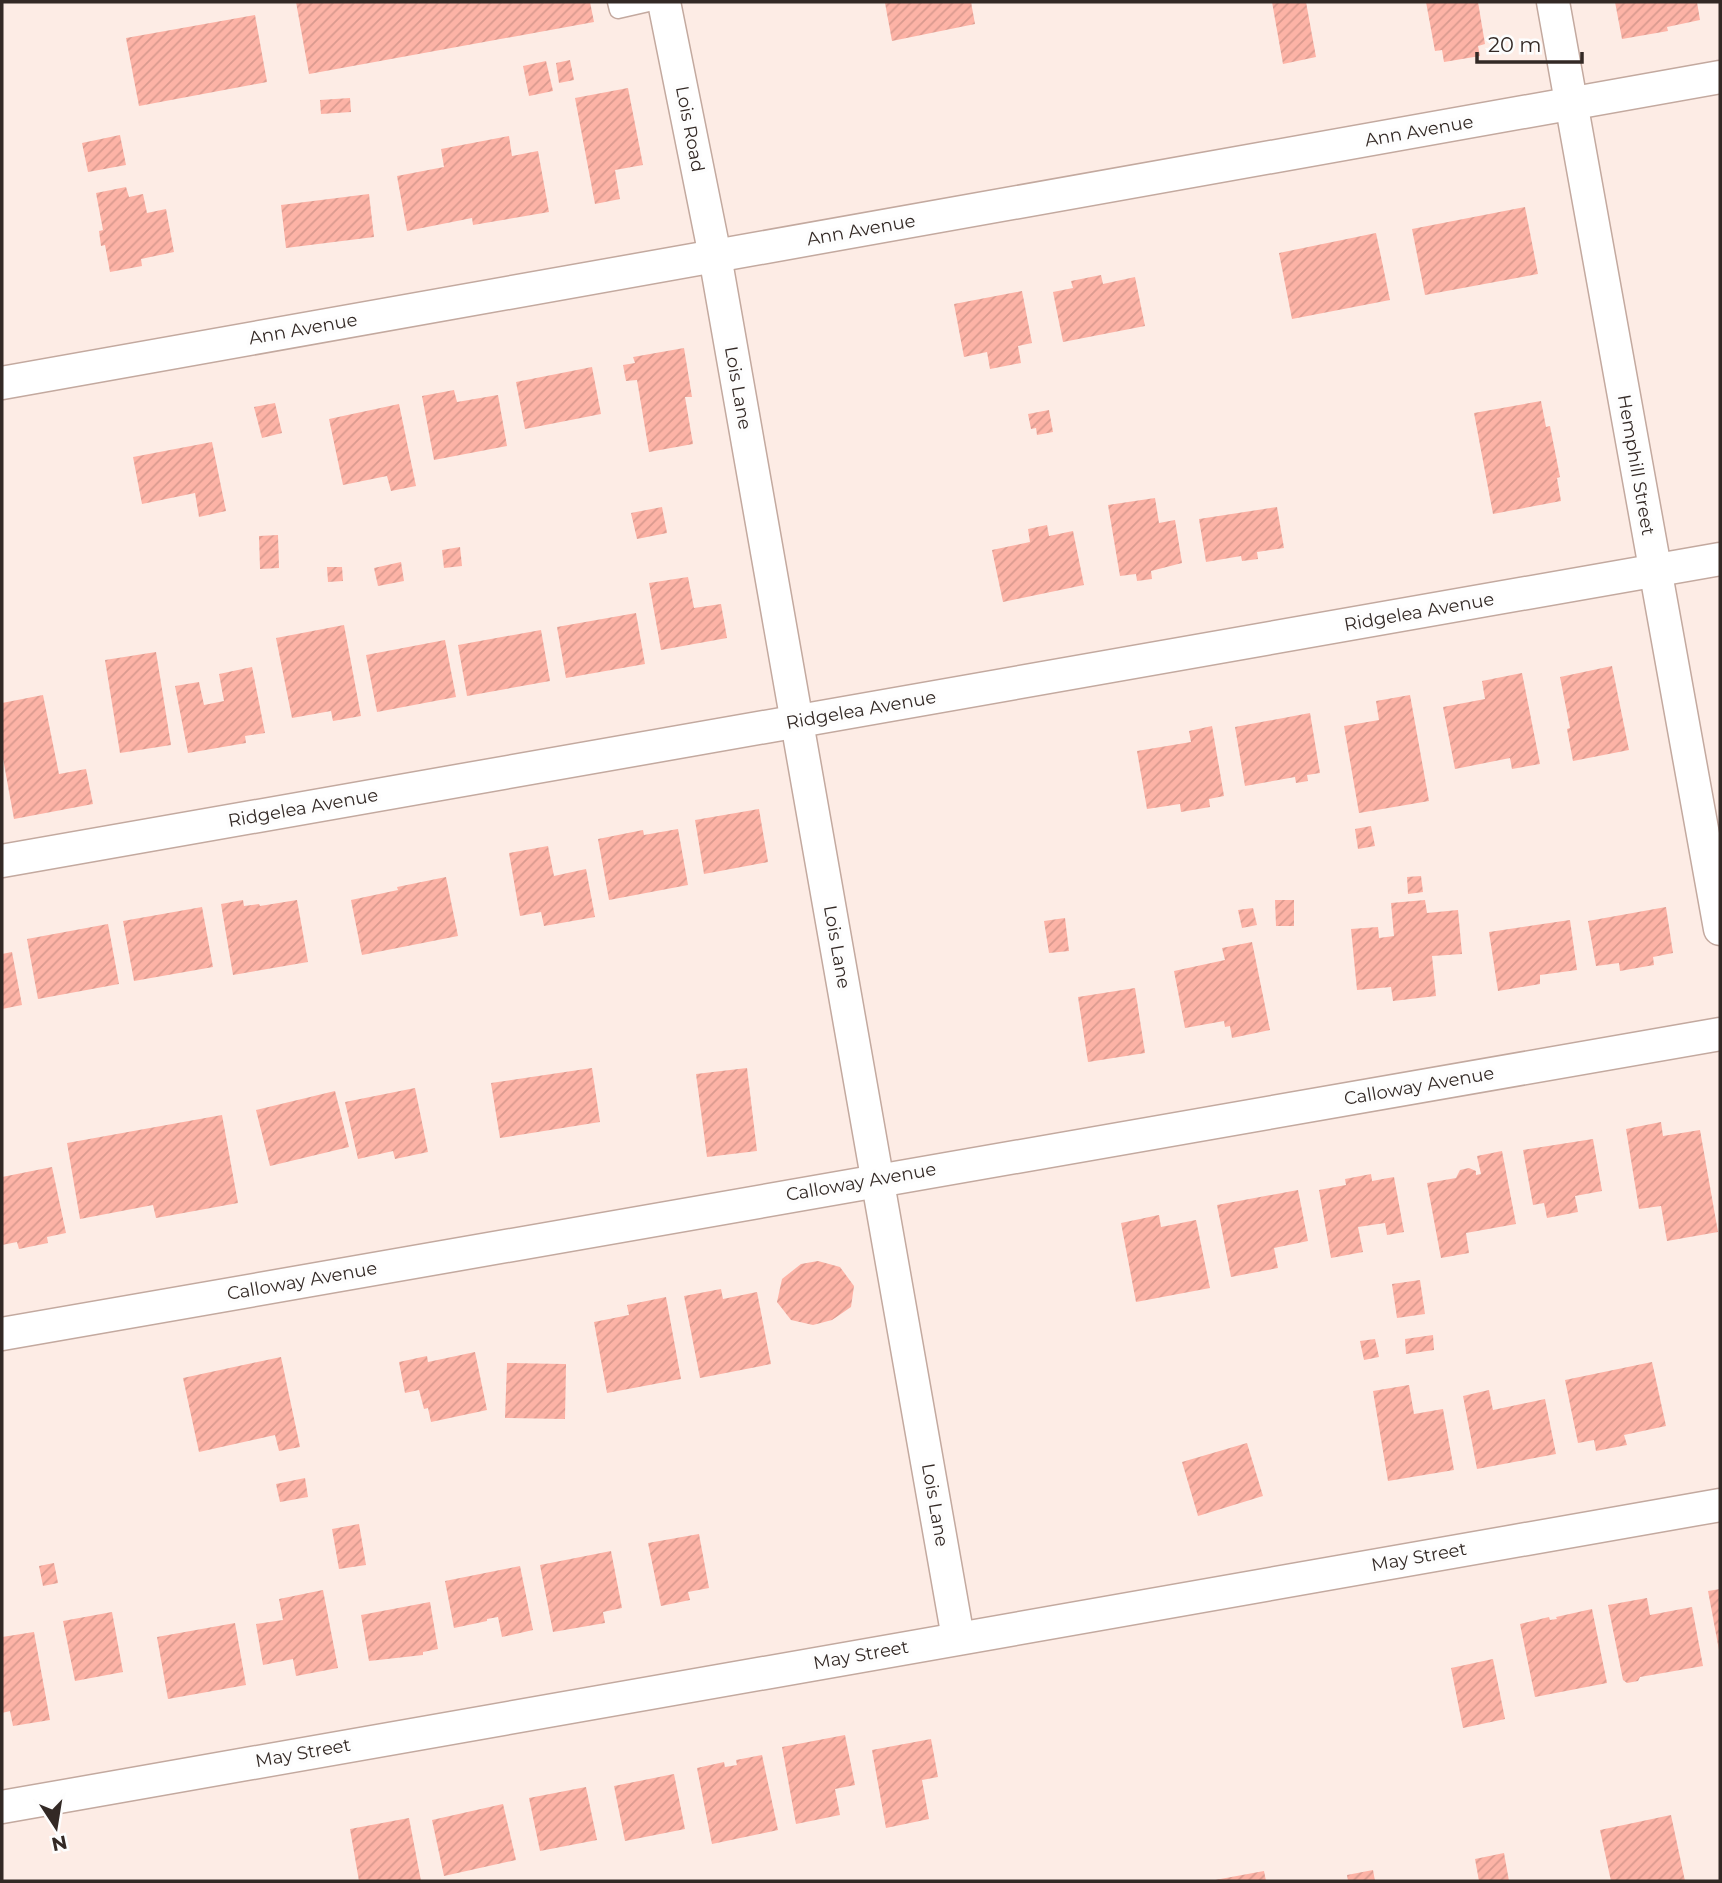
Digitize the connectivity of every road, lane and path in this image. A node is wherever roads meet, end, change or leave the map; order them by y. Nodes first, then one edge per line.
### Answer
1 (616, 2) edge
2 (653, 2) edge
3 (664, 2) edge
4 (1553, 2) edge
5 (1720, 77) edge
6 (1571, 104) junction
7 (715, 256) junction
8 (2, 383) edge
9 (1720, 559) edge
10 (1655, 570) junction
11 (797, 721) junction
12 (2, 861) edge
13 (1720, 929) edge
14 (1720, 1034) edge
15 (879, 1179) junction
16 (2, 1334) edge
17 (1720, 1504) edge
18 (958, 1638) junction
19 (2, 1807) edge

1 - 2 lane
3 - 7 street, Lois Road
4 - 6 street, Hemphill Street
5 - 6 street, Ann Avenue
6 - 7 street, Ann Avenue
6 - 10 street, Hemphill Street
7 - 8 street, Ann Avenue
7 - 11 street, Lois Lane
9 - 10 street, Ridgelea Avenue
10 - 11 street, Ridgelea Avenue
10 - 13 street, Hemphill Street
11 - 12 street, Ridgelea Avenue
11 - 15 street, Lois Lane
14 - 15 street, Calloway Avenue
15 - 16 street, Calloway Avenue
15 - 18 street, Lois Lane
17 - 18 street, May Street
18 - 19 street, May Street

